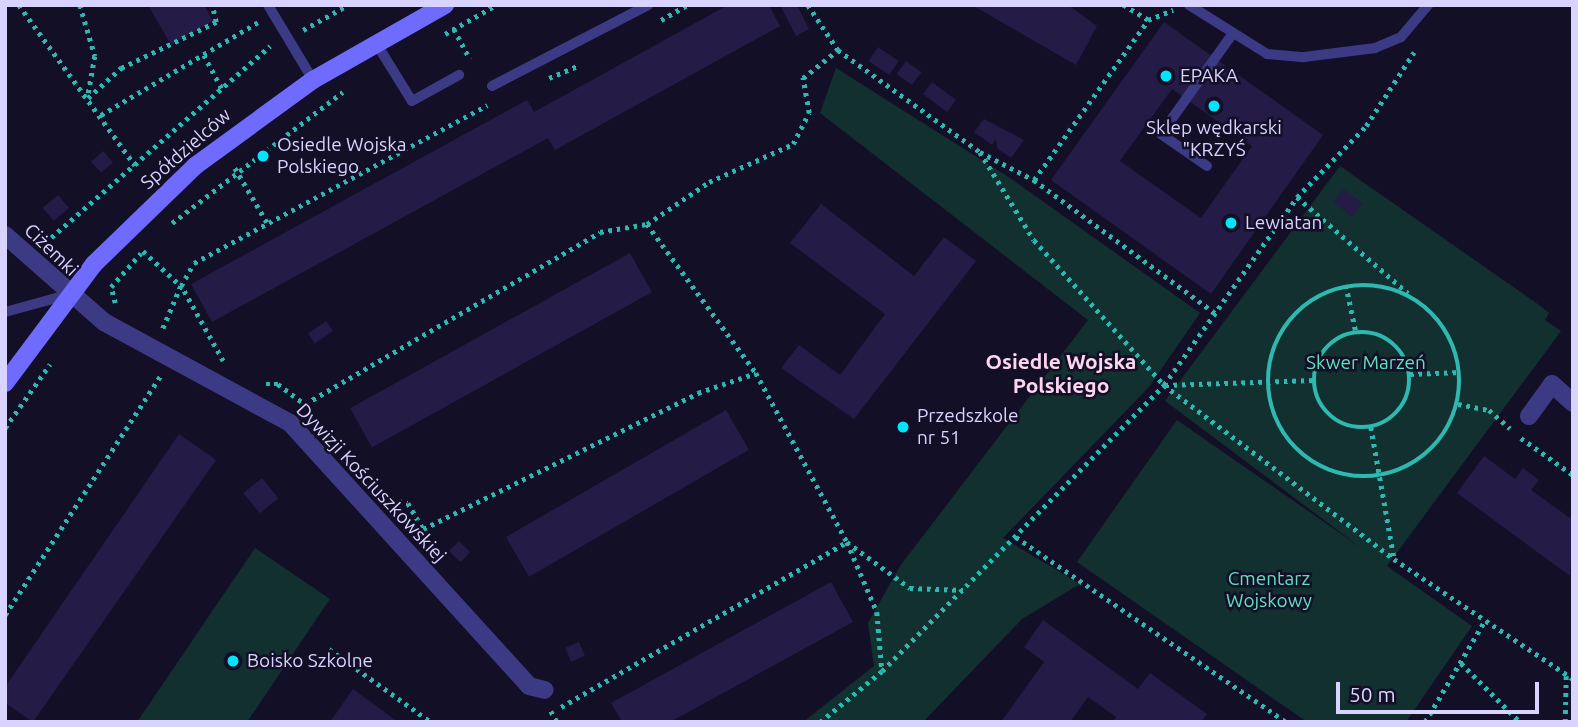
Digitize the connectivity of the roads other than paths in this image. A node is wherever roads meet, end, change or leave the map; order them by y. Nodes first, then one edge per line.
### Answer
1 (268, 5) edge
2 (445, 5) edge
3 (648, 5) edge
4 (1187, 5) edge
5 (1428, 5) edge
6 (1233, 33) junction
7 (376, 43) junction
8 (459, 75) dead end
9 (313, 80) junction
10 (492, 86) dead end
11 (1207, 166) dead end
12 (5, 235) edge
13 (67, 295) junction
14 (5, 312) edge
15 (5, 383) edge
16 (1573, 403) edge
17 (1529, 416) dead end
18 (545, 690) dead end

1 - 9 lane
2 - 7 street, Spółdzielców
3 - 10 lane
4 - 6 lane
5 - 6 lane
6 - 11 lane
7 - 8 lane
7 - 9 street, Spółdzielców
9 - 13 street, Spółdzielców
12 - 13 street, Ciżemki
13 - 14 lane
13 - 15 street, Spółdzielców
13 - 18 street, Dywizji Kościuszkowskiej
16 - 17 street

